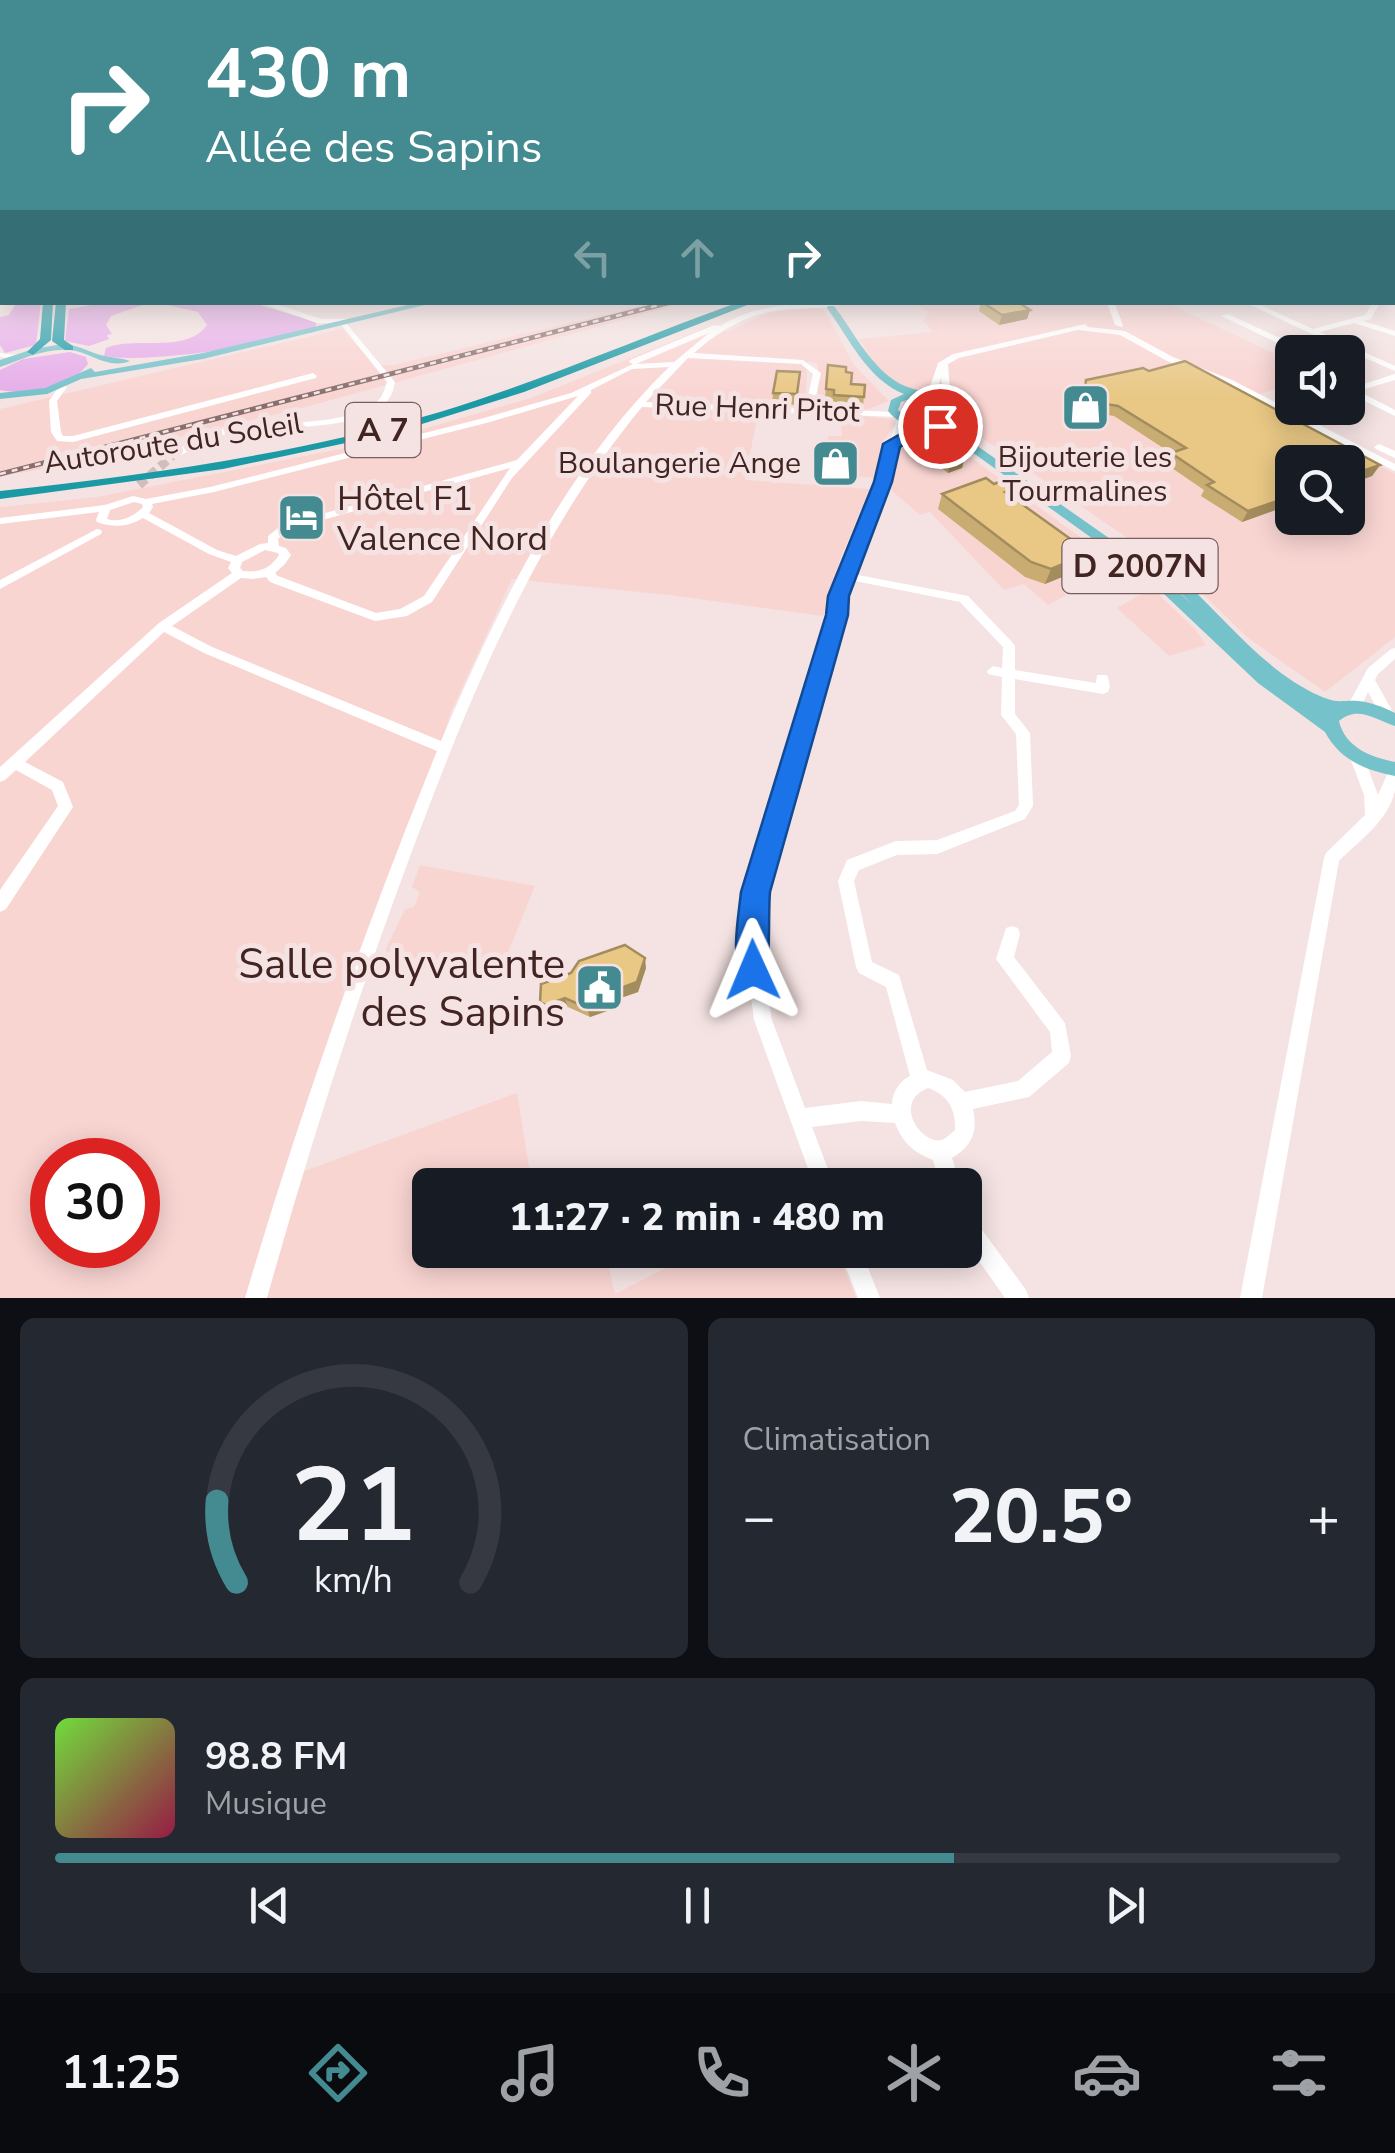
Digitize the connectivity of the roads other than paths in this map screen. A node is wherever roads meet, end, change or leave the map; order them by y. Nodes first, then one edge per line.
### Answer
1 (48, 305) edge
2 (60, 305) edge
3 (271, 305) edge
4 (419, 305) edge
5 (722, 305) edge
6 (742, 305) edge
7 (803, 305) edge
8 (829, 305) edge
9 (1251, 305) edge
10 (1375, 305) edge
11 (1112, 307) edge
12 (1224, 316) dead end
13 (742, 317) junction
14 (320, 320) junction
15 (356, 320) junction
16 (1355, 320) junction
17 (342, 324) junction
18 (1103, 324) junction
19 (1118, 328) junction
20 (312, 331) junction
21 (1311, 332) junction
22 (1317, 335) edge
23 (1394, 335) edge
24 (1275, 340) edge
25 (70, 348) junction
26 (32, 352) junction
27 (218, 352) junction
28 (0, 355) edge
29 (1365, 356) edge
30 (18, 357) junction
31 (97, 358) junction
32 (646, 362) junction
33 (677, 362) junction
34 (944, 362) junction
35 (0, 364) edge
36 (1395, 369) edge
37 (84, 376) junction
38 (313, 376) dead end
39 (1395, 377) edge
40 (63, 386) junction
41 (590, 387) junction
42 (570, 388) junction
43 (31, 394) junction
44 (920, 394) junction
45 (1, 396) edge
46 (53, 400) junction
47 (539, 402) junction
48 (948, 402) junction
49 (560, 403) junction
50 (639, 404) junction
51 (574, 408) junction
52 (814, 410) junction
53 (896, 411) junction
54 (1395, 413) edge
55 (952, 421) junction
56 (560, 422) junction
57 (928, 426) junction
58 (894, 441) junction
59 (1379, 447) dead end
60 (1395, 455) edge
61 (172, 456) tunnel mouth
62 (518, 463) junction
63 (1395, 468) edge
64 (0, 486) edge
65 (0, 495) edge
66 (138, 502) junction
67 (0, 520) edge
68 (104, 521) junction
69 (274, 546) junction
70 (238, 567) junction
71 (268, 572) junction
72 (846, 576) junction
73 (0, 585) edge
74 (163, 626) junction
75 (1395, 652) edge
76 (1001, 672) junction
77 (1102, 678) dead end
78 (1368, 680) junction
79 (1347, 708) junction
80 (1392, 718) edge
81 (1330, 727) junction
82 (444, 748) junction
83 (1356, 756) junction
84 (15, 764) junction
85 (1395, 771) edge
86 (0, 776) edge
87 (1373, 819) junction
88 (0, 904) edge
89 (1012, 934) dead end
90 (920, 1080) junction
91 (961, 1102) junction
92 (901, 1114) junction
93 (798, 1118) junction
94 (940, 1151) junction
95 (817, 1168) edge
96 (945, 1168) edge
97 (982, 1247) edge
98 (857, 1268) edge
99 (256, 1298) edge
100 (869, 1298) edge
101 (1018, 1298) edge
102 (1251, 1298) edge

1 - 26 highway
2 - 25 highway
3 - 14 street
4 - 15 main road
5 - 64 highway, Autoroute du Soleil / A 7
6 - 65 highway, Autoroute du Soleil / A 7
7 - 13 street
8 - 44 main road
8 - 53 main road
9 - 21 street
10 - 16 street
11 - 18 street
11 - 19 street
12 - 24 street
13 - 32 street
13 - 33 street
14 - 15 street
14 - 20 street
15 - 17 main road
16 - 21 street
16 - 23 street
17 - 20 main road
17 - 61 street
18 - 19 street
18 - 34 street
19 - 63 street
20 - 27 main road
21 - 22 street
25 - 26 main road
25 - 31 main road
26 - 30 main road
27 - 31 main road
27 - 37 main road
28 - 30 street
29 - 36 street
30 - 35 main road
31 - 37 main road
32 - 33 street
32 - 33 street
32 - 41 street
32 - 42 street
33 - 50 street
33 - 52 street
34 - 44 street
34 - 48 street
37 - 40 main road
38 - 46 street
39 - 54 street
40 - 43 main road
40 - 46 street
41 - 49 street
41 - 51 street
42 - 47 street
42 - 49 street
43 - 45 main road
43 - 46 street
44 - 48 main road
44 - 53 main road
47 - 49 street
47 - 66 street
48 - 55 main road
49 - 51 street
49 - 56 street
50 - 52 street, Rue Henri Pitot
50 - 82 street
51 - 56 street
52 - 53 street, Rue Henri Pitot
53 - 57 main road
53 - 58 street
55 - 57 main road
55 - 79 main road, D 2007N
56 - 62 street
57 - 58 street
57 - 81 main road, D 2007N
58 - 72 street
59 - 60 street
62 - 69 street
62 - 71 street
66 - 68 street
66 - 68 street
66 - 70 street
67 - 68 street
68 - 73 street
69 - 70 street
69 - 71 street
70 - 71 street
70 - 74 street
72 - 76 street
72 - 93 street
74 - 82 street
74 - 84 street
75 - 78 street
76 - 77 street
76 - 90 street
78 - 79 street
78 - 80 street
79 - 80 main road
79 - 81 main road
81 - 83 main road
82 - 99 street
83 - 85 main road
83 - 87 street
84 - 86 street
84 - 88 street
85 - 87 street
87 - 102 street
89 - 91 street
90 - 91 street
90 - 92 street
91 - 94 street
92 - 93 street
92 - 94 street
93 - 95 street
94 - 96 street
97 - 101 street
98 - 100 street

